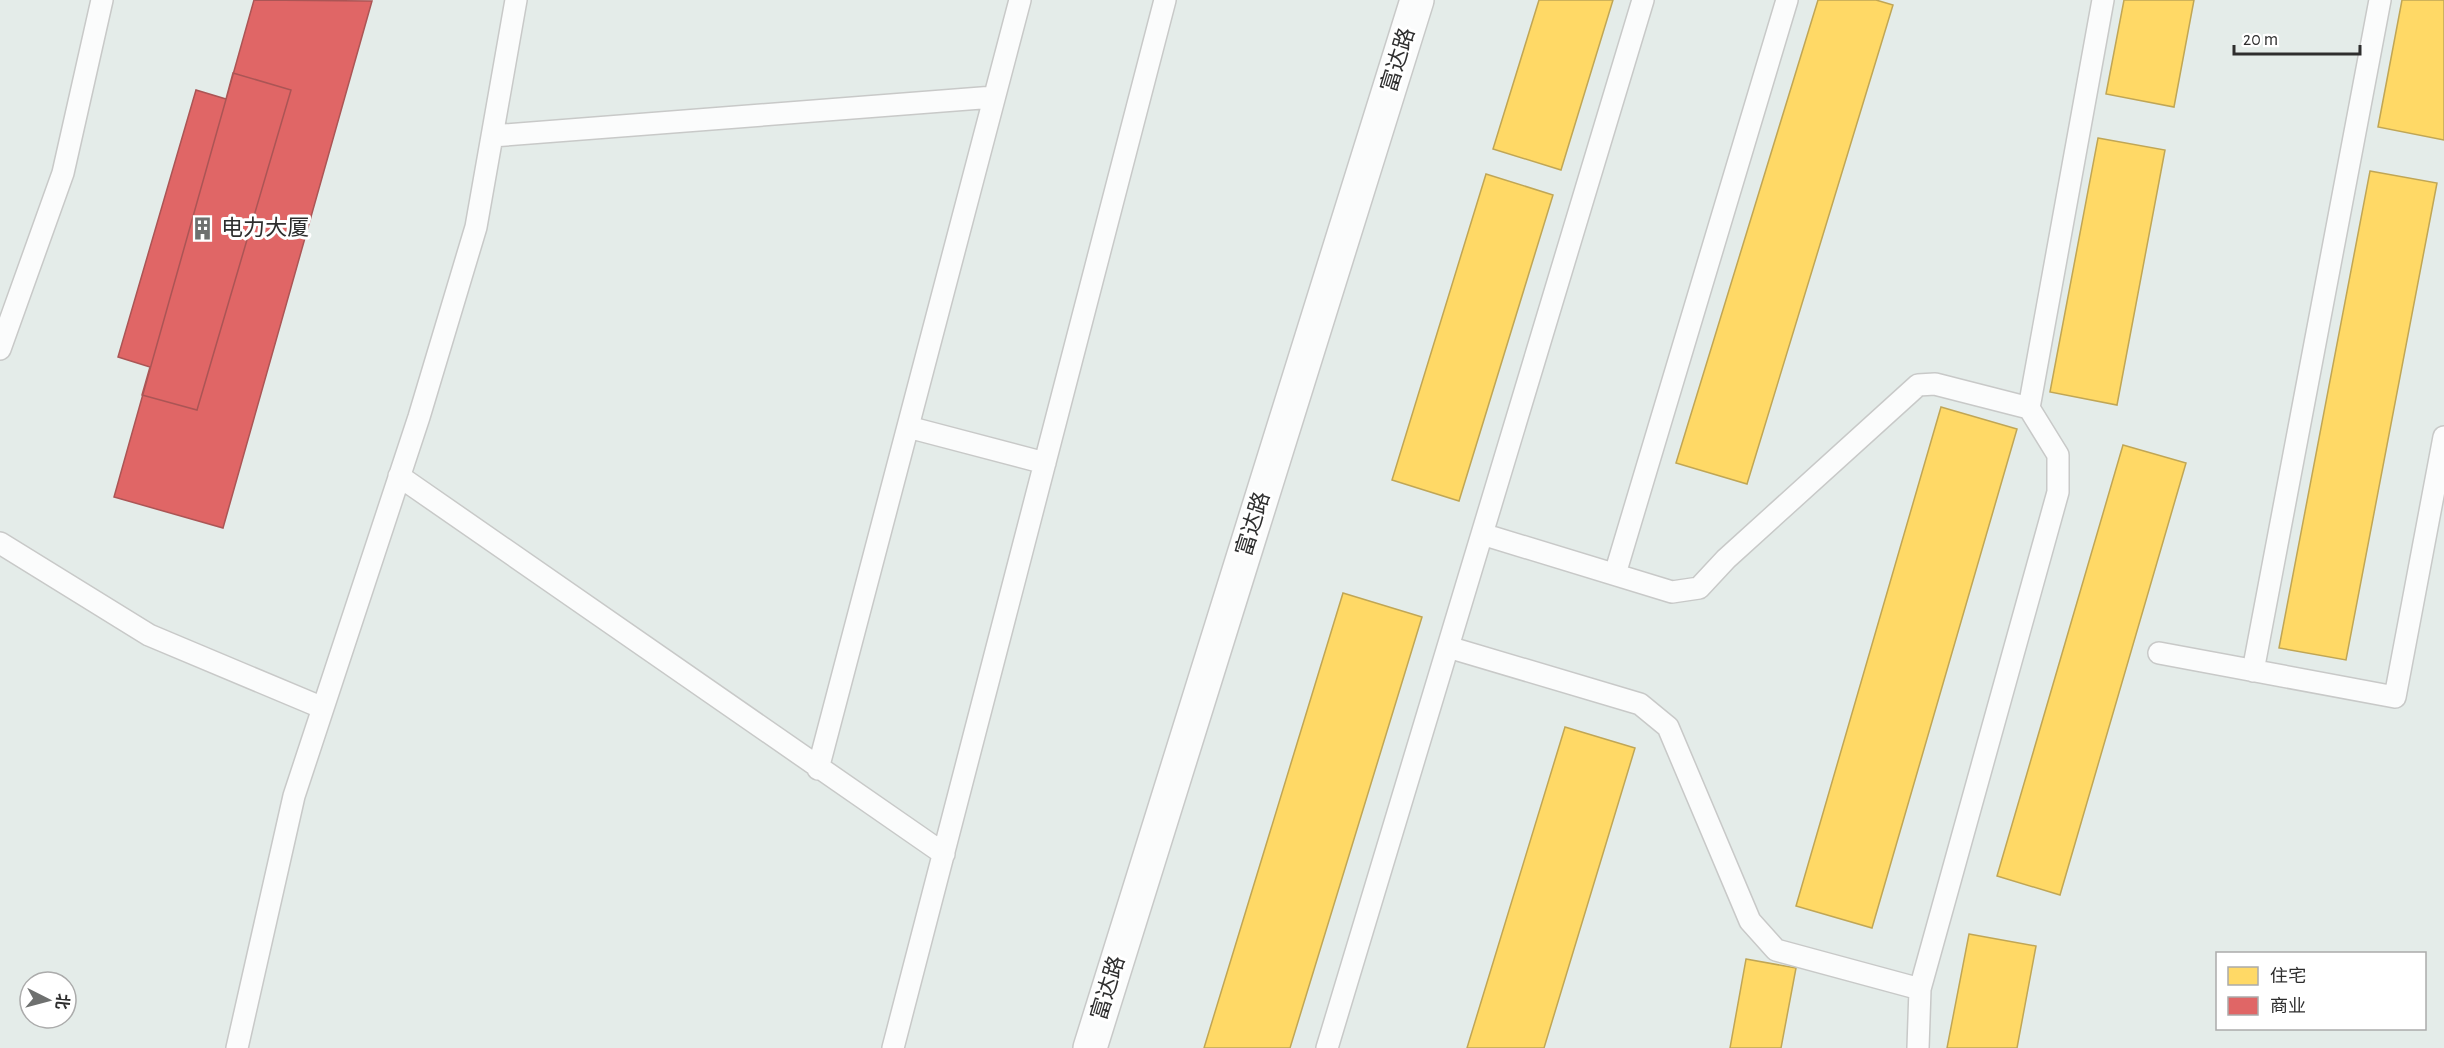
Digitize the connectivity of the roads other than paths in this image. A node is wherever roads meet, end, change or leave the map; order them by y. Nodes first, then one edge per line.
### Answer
1 (102, 0) edge
2 (516, 0) edge
3 (1020, 0) edge
4 (1165, 0) edge
5 (1416, 0) edge
6 (1643, 0) edge
7 (1787, 0) edge
8 (2103, 0) edge
9 (2380, 0) edge
10 (994, 97) junction
11 (492, 136) junction
12 (0, 349) edge
13 (2029, 408) junction
14 (908, 427) junction
15 (2444, 436) edge
16 (1045, 464) junction
17 (399, 476) junction
18 (1482, 534) junction
19 (0, 543) edge
20 (1614, 574) junction
21 (1448, 647) junction
22 (2159, 653) dead end
23 (2253, 671) junction
24 (323, 708) junction
25 (818, 769) junction
26 (944, 854) junction
27 (1920, 989) junction
28 (237, 1048) edge
29 (893, 1048) edge
30 (1090, 1048) edge
31 (1327, 1048) edge
32 (1918, 1048) edge

1 - 12 lane
2 - 11 lane
3 - 10 lane
4 - 16 lane
5 - 30 street, 富达路
6 - 18 lane
7 - 20 lane
8 - 13 lane
9 - 23 lane
10 - 11 lane
10 - 14 lane
11 - 17 lane
13 - 20 lane
13 - 27 lane
14 - 16 lane
14 - 25 lane
15 - 23 lane
16 - 26 lane
17 - 24 lane
17 - 25 lane
18 - 20 lane
18 - 21 lane
19 - 24 lane
21 - 27 lane
21 - 31 lane
22 - 23 lane
24 - 28 lane
25 - 26 lane
26 - 29 lane
27 - 32 lane

